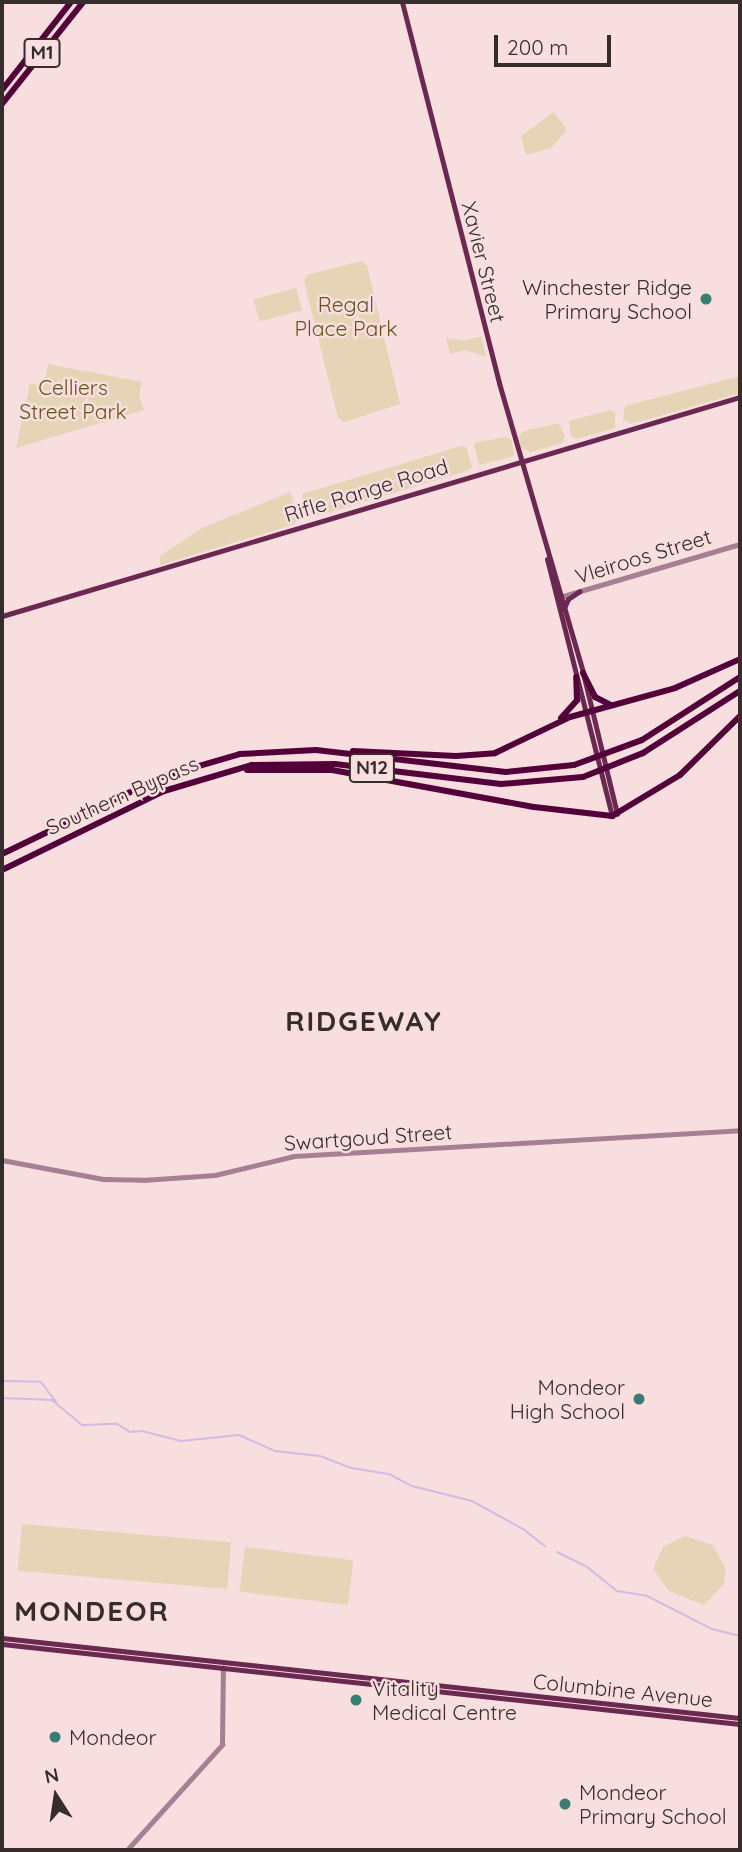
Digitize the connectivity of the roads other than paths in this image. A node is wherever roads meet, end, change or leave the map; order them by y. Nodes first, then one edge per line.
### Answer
1 (71, 2) edge
2 (83, 2) edge
3 (402, 2) edge
4 (2, 90) edge
5 (2, 104) edge
6 (740, 397) edge
7 (521, 460) junction
8 (740, 544) edge
9 (580, 591) junction
10 (557, 598) junction
11 (565, 614) junction
12 (2, 615) edge
13 (740, 659) edge
14 (579, 675) junction
15 (740, 677) edge
16 (740, 691) edge
17 (614, 705) junction
18 (589, 712) junction
19 (740, 716) edge
20 (537, 736) junction
21 (330, 751) junction
22 (220, 771) junction
23 (606, 783) junction
24 (615, 816) junction
25 (2, 854) edge
26 (2, 870) edge
27 (740, 1130) edge
28 (2, 1160) edge
29 (2, 1638) edge
30 (2, 1644) edge
31 (90, 1651) junction
32 (223, 1665) junction
33 (661, 1713) junction
34 (740, 1718) edge
35 (740, 1724) edge
36 (127, 1850) edge

1 - 4 highway, M1
2 - 5 highway, M1
3 - 7 main road, Xavier Street
6 - 7 main road, Rifle Range Road
7 - 10 main road, Xavier Street
7 - 12 main road, Rifle Range Road
8 - 9 street, Vleiroos Street
9 - 10 street, Vleiroos Street
9 - 11 main road
10 - 11 main road, Xavier Street
10 - 14 main road, Xavier Street
11 - 14 main road, Xavier Street
13 - 17 highway
14 - 17 highway
14 - 18 main road, Xavier Street
14 - 20 highway
15 - 21 highway, Southern Bypass / N12
16 - 22 highway, Southern Bypass / N12
17 - 18 highway
18 - 20 highway
18 - 23 main road, Xavier Street
18 - 23 main road, Xavier Street
19 - 24 highway
20 - 21 highway
21 - 25 highway, Southern Bypass / N12
22 - 24 highway
22 - 26 highway, Southern Bypass / N12
23 - 24 main road, Xavier Street
27 - 28 street, Swartgoud Street
29 - 31 main road, Columbine Avenue
30 - 31 main road, Columbine Avenue
31 - 32 main road, Columbine Avenue
32 - 33 main road, Columbine Avenue
32 - 36 street
33 - 34 main road, Columbine Avenue
33 - 35 main road, Columbine Avenue

